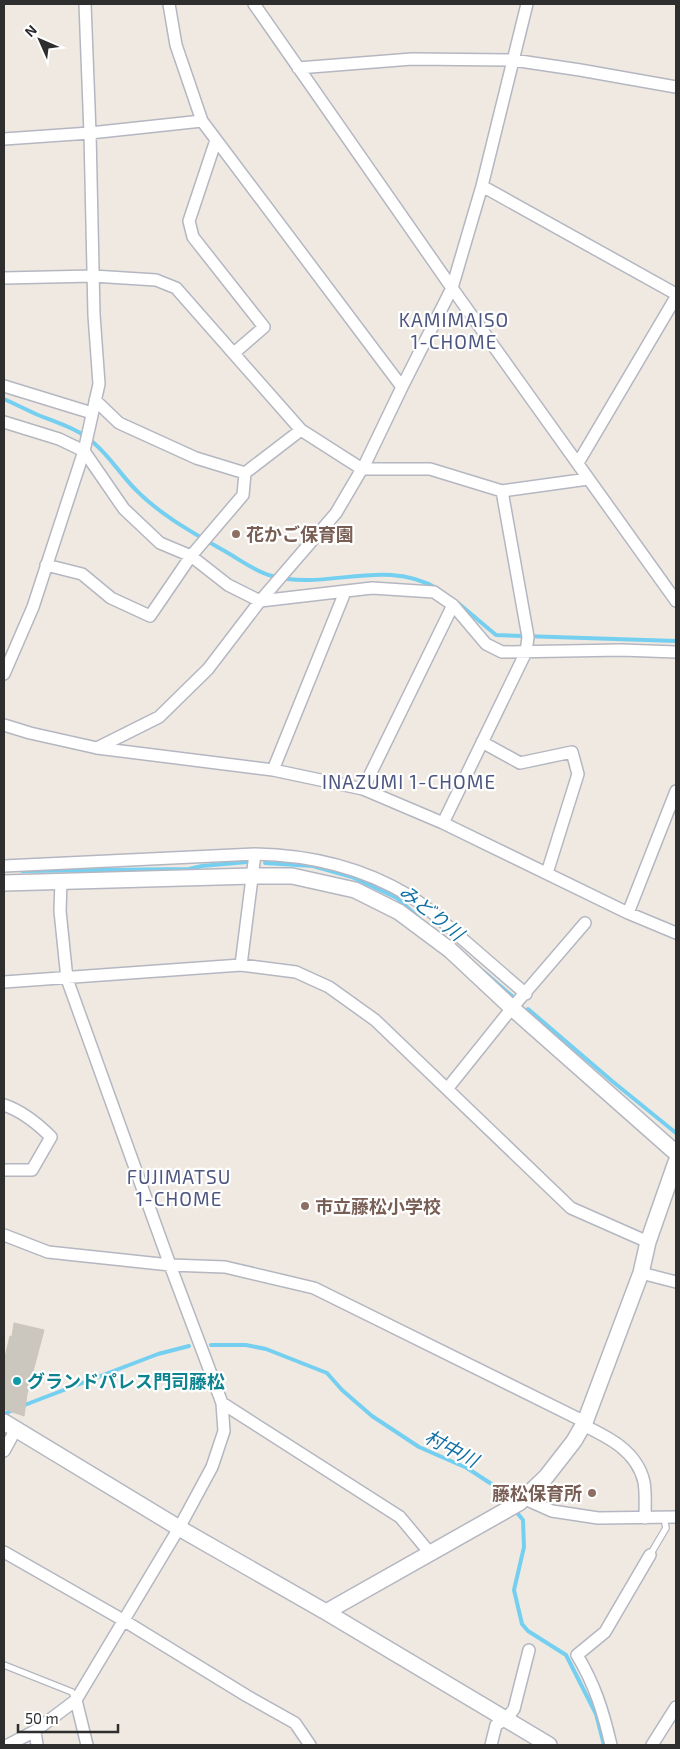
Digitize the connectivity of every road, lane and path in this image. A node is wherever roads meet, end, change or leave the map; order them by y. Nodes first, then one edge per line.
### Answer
1 (85, 4) edge
2 (169, 4) edge
3 (254, 4) edge
4 (528, 4) edge
5 (513, 60) junction
6 (298, 68) junction
7 (676, 87) edge
8 (202, 121) junction
9 (90, 133) junction
10 (4, 139) edge
11 (216, 140) junction
12 (482, 186) junction
13 (93, 276) junction
14 (4, 278) edge
15 (452, 288) junction
16 (676, 295) edge
17 (234, 354) junction
18 (4, 386) edge
19 (402, 387) junction
20 (94, 400) junction
21 (92, 413) junction
22 (4, 422) edge
23 (301, 430) junction
24 (84, 451) junction
25 (578, 463) junction
26 (362, 469) junction
27 (245, 473) junction
28 (588, 478) junction
29 (502, 491) junction
30 (191, 556) junction
31 (46, 565) junction
32 (345, 592) junction
33 (260, 601) junction
34 (676, 601) edge
35 (453, 605) junction
36 (526, 652) junction
37 (676, 652) edge
38 (4, 674) edge
39 (4, 725) edge
40 (482, 742) junction
41 (97, 748) junction
42 (273, 770) junction
43 (362, 789) junction
44 (676, 791) edge
45 (443, 823) junction
46 (255, 854) junction
47 (4, 866) edge
48 (546, 873) junction
49 (253, 876) junction
50 (61, 881) junction
51 (4, 883) edge
52 (628, 913) junction
53 (585, 923) dead end
54 (676, 933) edge
55 (241, 965) junction
56 (67, 979) junction
57 (4, 982) edge
58 (526, 994) junction
59 (512, 1008) junction
60 (447, 1089) junction
61 (4, 1105) edge
62 (676, 1153) edge
63 (676, 1162) edge
64 (4, 1170) edge
65 (4, 1235) edge
66 (648, 1242) junction
67 (170, 1265) junction
68 (641, 1273) junction
69 (676, 1282) edge
70 (222, 1403) junction
71 (584, 1423) junction
72 (8, 1425) edge
73 (4, 1451) edge
74 (522, 1501) junction
75 (670, 1517) edge
76 (645, 1518) junction
77 (179, 1528) junction
78 (4, 1552) edge
79 (430, 1553) junction
80 (650, 1555) joint
81 (326, 1612) junction
82 (123, 1620) junction
83 (529, 1650) dead end
84 (4, 1665) edge
85 (76, 1700) junction
86 (676, 1707) edge
87 (506, 1719) junction
88 (35, 1731) junction
89 (8, 1745) edge
90 (37, 1745) edge
91 (87, 1745) edge
92 (310, 1745) edge
93 (491, 1745) edge
94 (550, 1745) edge
95 (611, 1745) edge
96 (652, 1745) edge

1 - 9 street
2 - 8 street
3 - 6 street
4 - 5 street
5 - 6 street
5 - 7 street
5 - 12 street
6 - 15 street
8 - 9 street
8 - 11 street
9 - 10 street
9 - 13 street
11 - 17 street
11 - 19 street
12 - 15 street
12 - 16 street
13 - 14 street
13 - 17 street
13 - 20 street
15 - 19 street
15 - 25 street
16 - 25 street
17 - 23 street
18 - 21 street
19 - 26 street
20 - 21 street
20 - 27 street
21 - 24 street
22 - 24 street
23 - 26 street
23 - 27 street
24 - 30 street
24 - 31 street
25 - 28 street
26 - 29 street
26 - 33 street
27 - 30 street
28 - 29 street
28 - 34 street
29 - 36 street
30 - 31 street
30 - 33 street
31 - 38 street
32 - 33 street
32 - 35 street
32 - 42 street
33 - 41 street
35 - 36 street
35 - 43 street
36 - 37 street
36 - 40 street
39 - 41 street
40 - 45 street
40 - 48 street
41 - 42 street
42 - 43 street
43 - 45 street
44 - 52 street
45 - 48 street
46 - 47 street
46 - 49 street
46 - 58 street
48 - 52 street
49 - 50 street
49 - 55 street
49 - 59 street
50 - 51 street
50 - 56 street
52 - 54 street
53 - 58 street
55 - 56 street
55 - 60 street
56 - 57 street
56 - 67 street
58 - 59 street
59 - 60 street
59 - 62 street
60 - 66 street
61 - 64 street
63 - 66 street
65 - 67 street
66 - 68 street
67 - 70 street
67 - 71 street
68 - 69 street
68 - 71 street
70 - 77 street
70 - 79 street
71 - 74 street
71 - 76 street
72 - 73 street
72 - 77 street
74 - 76 street
74 - 79 street
75 - 76 street
75 - 80 lane
77 - 81 street
77 - 82 street
78 - 82 street
79 - 81 street
80 - 95 street
81 - 87 street
82 - 85 street
82 - 92 street
83 - 87 street
84 - 85 lane
85 - 88 street
85 - 91 street
86 - 96 street
87 - 93 street
87 - 94 street
88 - 89 street
88 - 90 street

